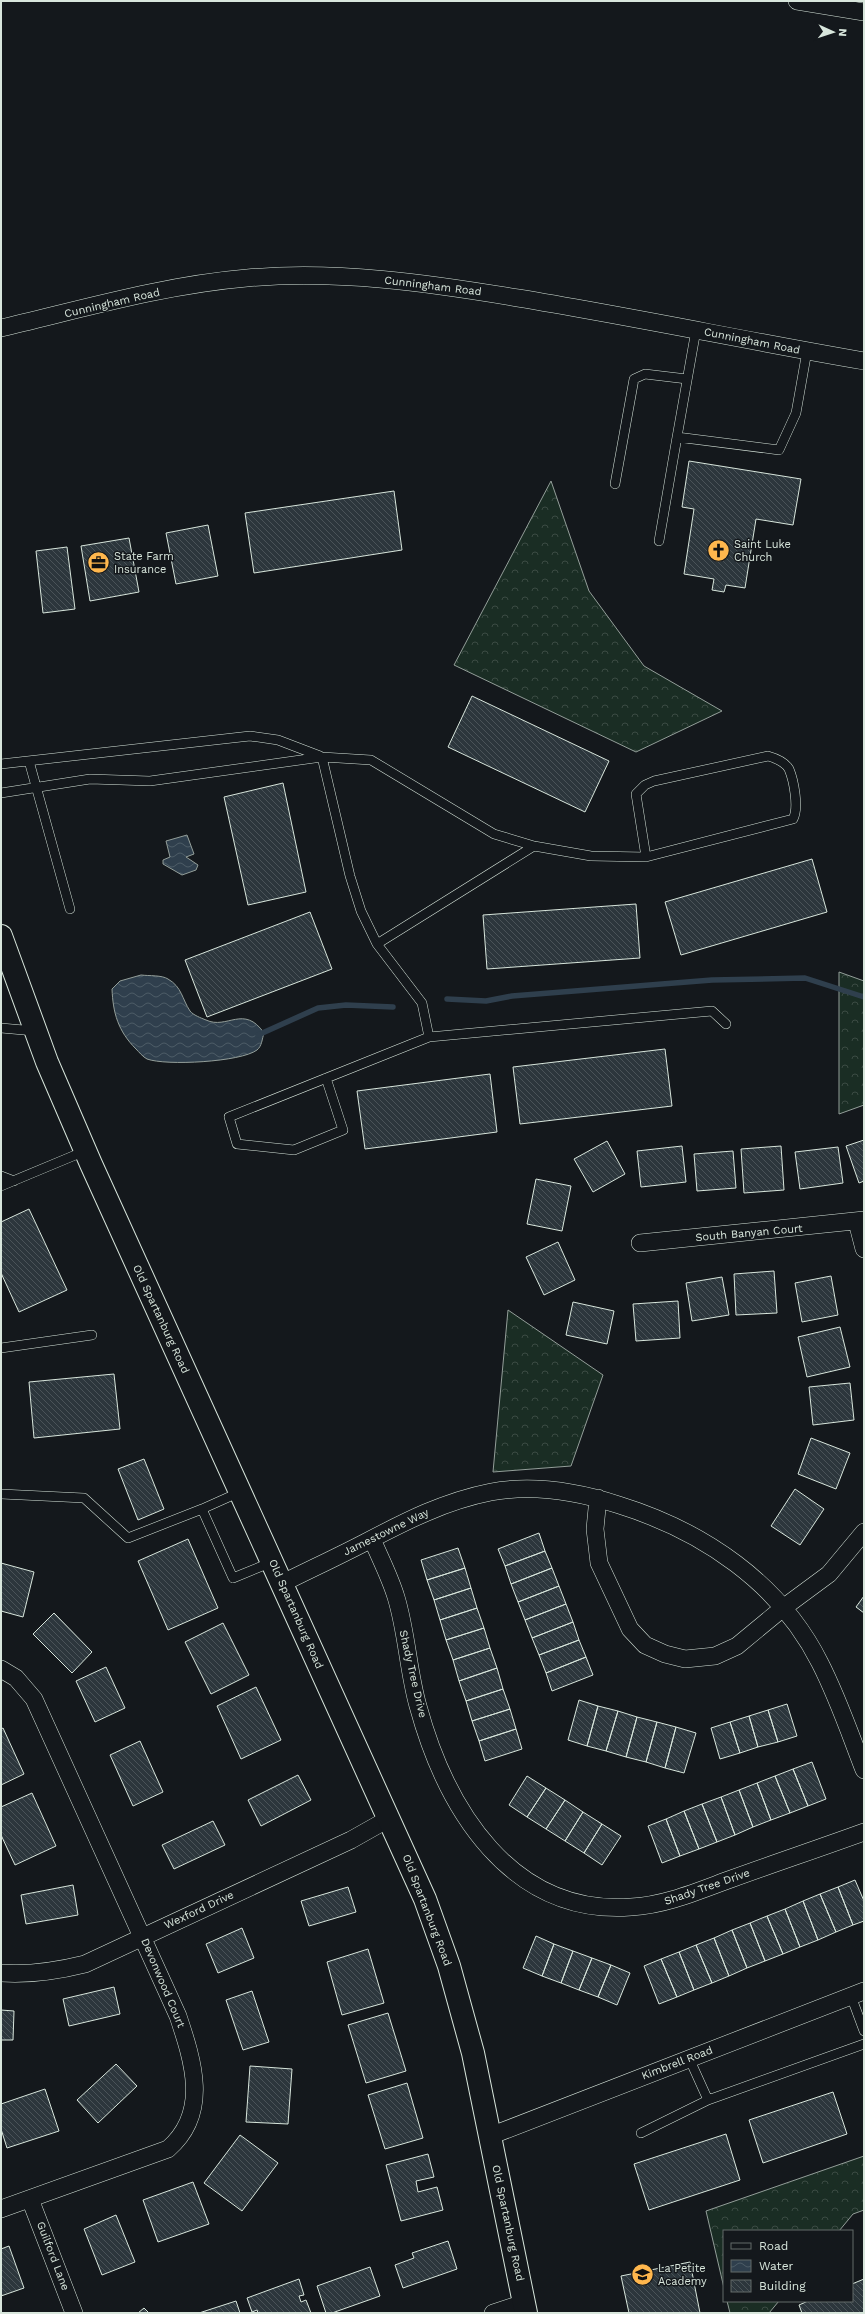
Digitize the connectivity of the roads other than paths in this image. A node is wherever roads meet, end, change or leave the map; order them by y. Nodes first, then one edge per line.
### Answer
1 (797, 1) edge
2 (864, 12) edge
3 (1, 328) edge
4 (696, 330) junction
5 (807, 351) junction
6 (864, 361) edge
7 (687, 379) junction
8 (677, 437) junction
9 (615, 484) dead end
10 (659, 541) dead end
11 (322, 757) junction
12 (29, 761) junction
13 (1, 764) edge
14 (36, 788) junction
15 (1, 793) edge
16 (534, 846) junction
17 (646, 857) junction
18 (70, 909) dead end
19 (377, 944) junction
20 (3, 948) edge
21 (726, 1024) dead end
22 (1, 1028) edge
23 (35, 1031) junction
24 (430, 1037) junction
25 (326, 1078) junction
26 (85, 1151) junction
27 (1, 1176) edge
28 (14, 1181) junction
29 (1, 1186) edge
30 (861, 1221) edge
31 (640, 1243) dead end
32 (864, 1249) edge
33 (92, 1335) dead end
34 (1, 1348) edge
35 (240, 1492) junction
36 (1, 1494) edge
37 (598, 1498) junction
38 (202, 1509) junction
39 (864, 1532) edge
40 (372, 1539) junction
41 (273, 1562) junction
42 (282, 1584) junction
43 (783, 1608) junction
44 (1, 1669) edge
45 (864, 1770) edge
46 (390, 1818) junction
47 (864, 1832) edge
48 (143, 1937) junction
49 (1, 1973) edge
50 (857, 1993) edge
51 (864, 2031) edge
52 (864, 2044) edge
53 (689, 2058) junction
54 (708, 2100) junction
55 (641, 2133) dead end
56 (490, 2136) junction
57 (30, 2199) junction
58 (1, 2209) edge
59 (525, 2308) edge
60 (74, 2313) edge
61 (493, 2313) edge

1 - 2 street
3 - 4 street, Cunningham Road
4 - 5 street, Cunningham Road
4 - 7 lane
5 - 6 street, Cunningham Road
5 - 8 lane
7 - 8 lane
7 - 9 lane
8 - 10 lane
11 - 12 lane
11 - 14 lane
11 - 16 lane
11 - 19 lane
12 - 13 lane
12 - 14 lane
14 - 15 lane
14 - 18 lane
16 - 17 lane
16 - 19 lane
17 - 17 lane
19 - 24 lane
20 - 23 main road, Old Spartanburg Road
21 - 24 lane
22 - 23 lane
23 - 26 main road, Old Spartanburg Road
24 - 25 lane
25 - 25 lane
26 - 28 lane
26 - 35 main road, Old Spartanburg Road
27 - 28 lane
28 - 29 lane
30 - 31 street, South Banyan Court
30 - 32 street
33 - 34 lane
35 - 38 lane
35 - 41 main road, Old Spartanburg Road
36 - 38 lane
37 - 40 street, Jamestowne Way
37 - 43 street, Jamestowne Way
37 - 43 street
38 - 41 lane
39 - 43 street
40 - 42 street, Jamestowne Way
40 - 47 street, Shady Tree Drive
41 - 42 main road, Old Spartanburg Road
42 - 46 main road, Old Spartanburg Road
43 - 45 street, Jamestowne Way
44 - 48 street, Devonwood Court
46 - 48 street, Wexford Drive
46 - 56 main road, Old Spartanburg Road
48 - 49 street, Wexford Drive
48 - 57 street, Devonwood Court
50 - 51 lane
50 - 53 street, Kimbrell Road
52 - 54 lane
53 - 54 lane
53 - 56 street, Kimbrell Road
54 - 55 lane
56 - 59 main road, Old Spartanburg Road
57 - 58 street, Devonwood Court
57 - 60 street, Guilford Lane
59 - 61 street

